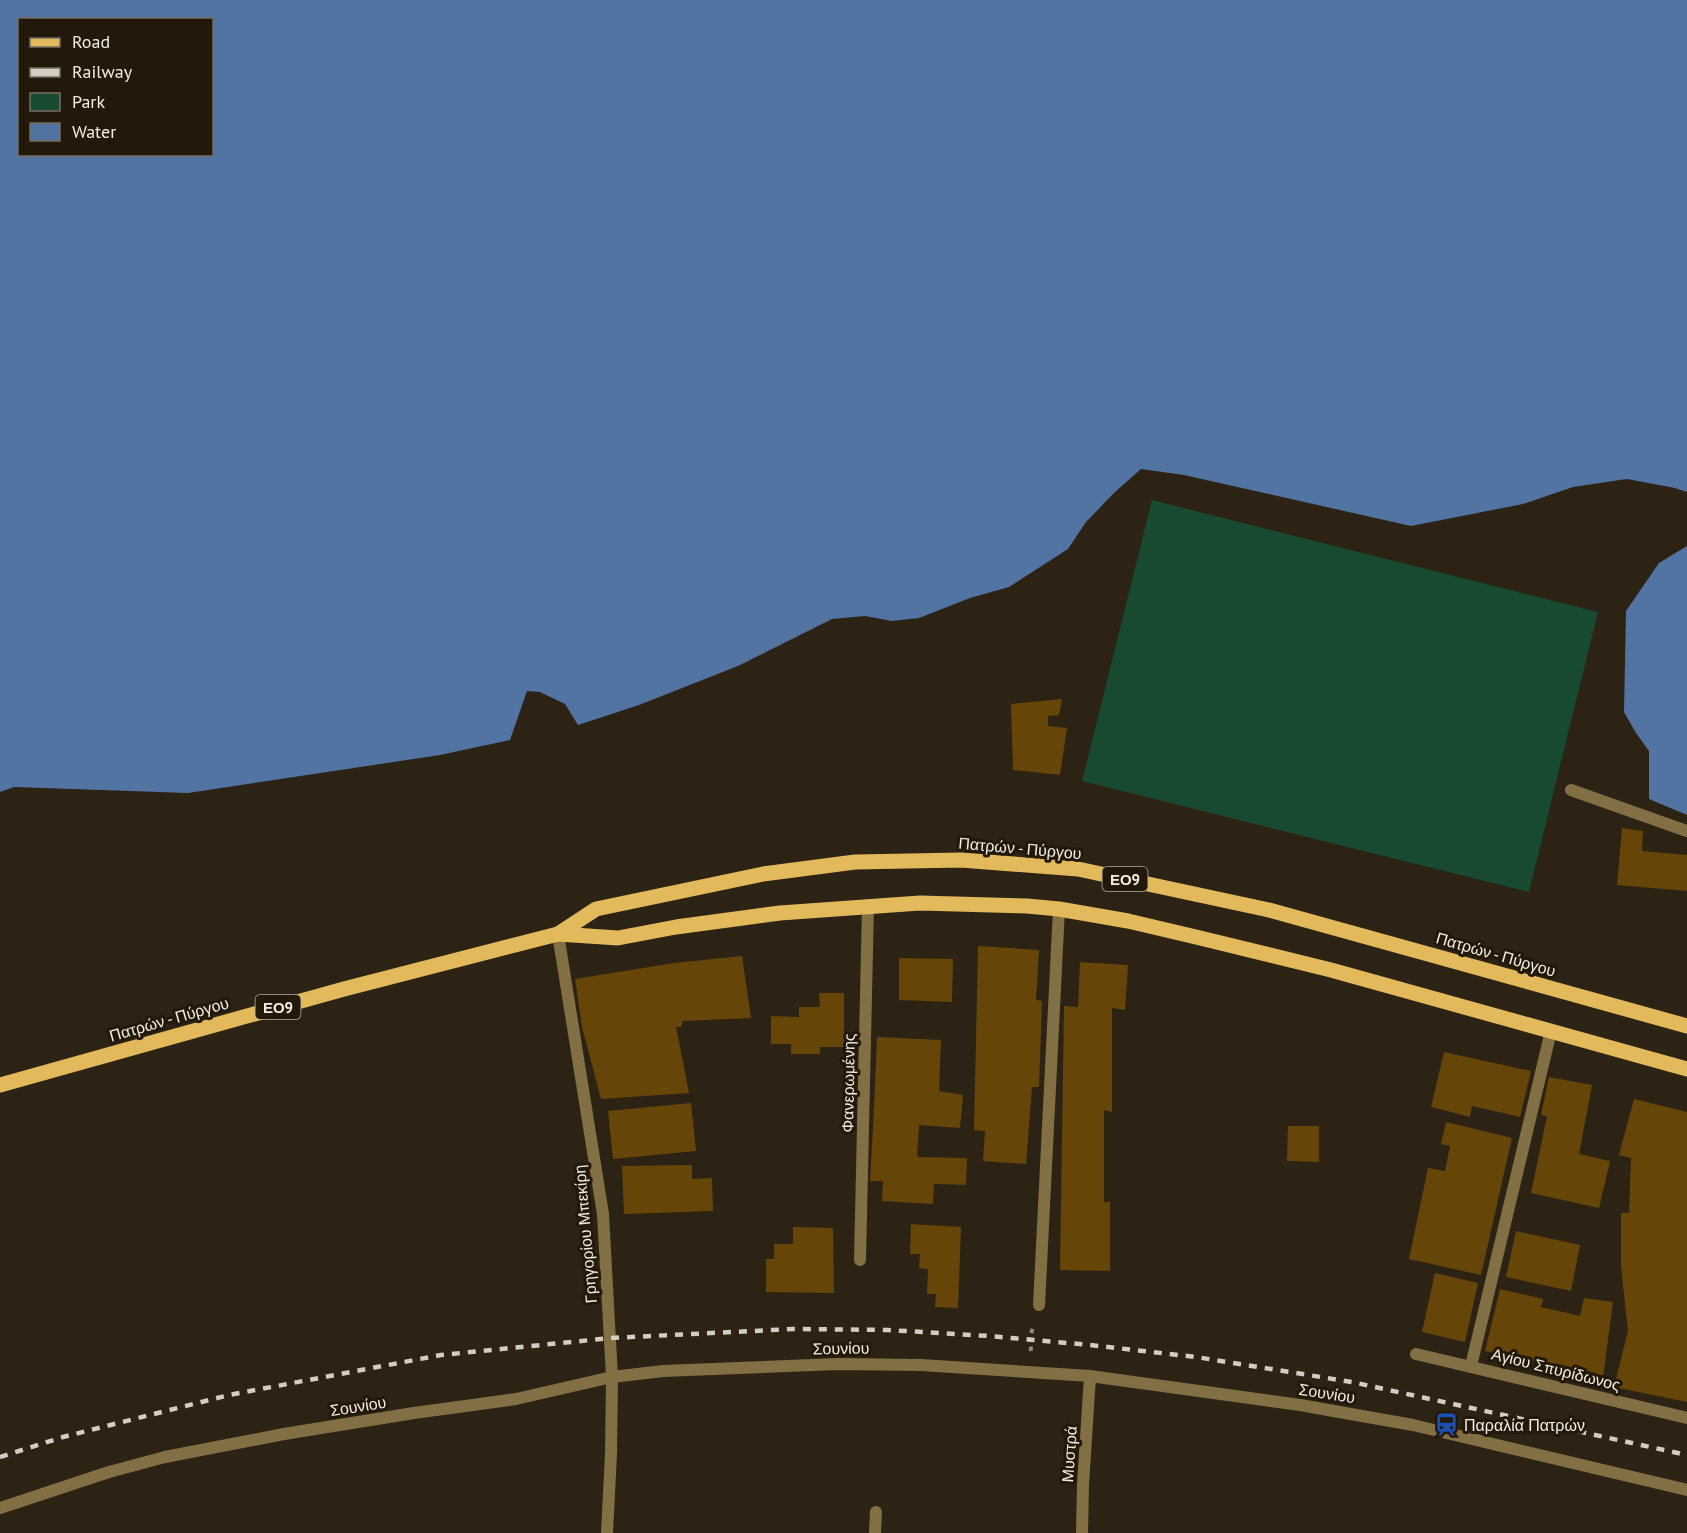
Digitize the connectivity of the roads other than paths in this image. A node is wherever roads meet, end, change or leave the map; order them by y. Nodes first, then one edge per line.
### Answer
1 (1571, 790) dead end
2 (1687, 831) edge
3 (868, 906) junction
4 (1059, 909) junction
5 (558, 934) junction
6 (1687, 1026) edge
7 (1551, 1031) junction
8 (1687, 1069) edge
9 (0, 1085) edge
10 (860, 1260) dead end
11 (1039, 1305) road end
12 (1416, 1354) dead end
13 (1471, 1366) junction
14 (1090, 1376) junction
15 (612, 1377) junction
16 (1687, 1418) edge
17 (1687, 1490) edge
18 (0, 1508) edge
19 (876, 1512) dead end
20 (607, 1533) edge
21 (875, 1533) edge
22 (1083, 1533) edge

1 - 2 street
3 - 4 main road, Πατρών - Πύργου / ΕΟ9
3 - 5 main road, Πατρών - Πύργου / ΕΟ9
3 - 10 street, Φανερωμένης
4 - 7 main road, Πατρών - Πύργου / ΕΟ9
4 - 11 street
5 - 6 main road, Πατρών - Πύργου / ΕΟ9
5 - 9 main road, Πατρών - Πύργου / ΕΟ9
5 - 15 street, Γρηγορίου Μπεκίρη
7 - 8 main road, Πατρών - Πύργου / ΕΟ9
7 - 13 street
12 - 13 street, Αγίου Σπυρίδωνος
13 - 16 street, Αγίου Σπυρίδωνος
14 - 15 street, Σουνίου
14 - 17 street, Σουνίου
14 - 22 street, Μυστρά
15 - 18 street, Σουνίου
15 - 20 street, Γρηγορίου Μπεκίρη
19 - 21 street

